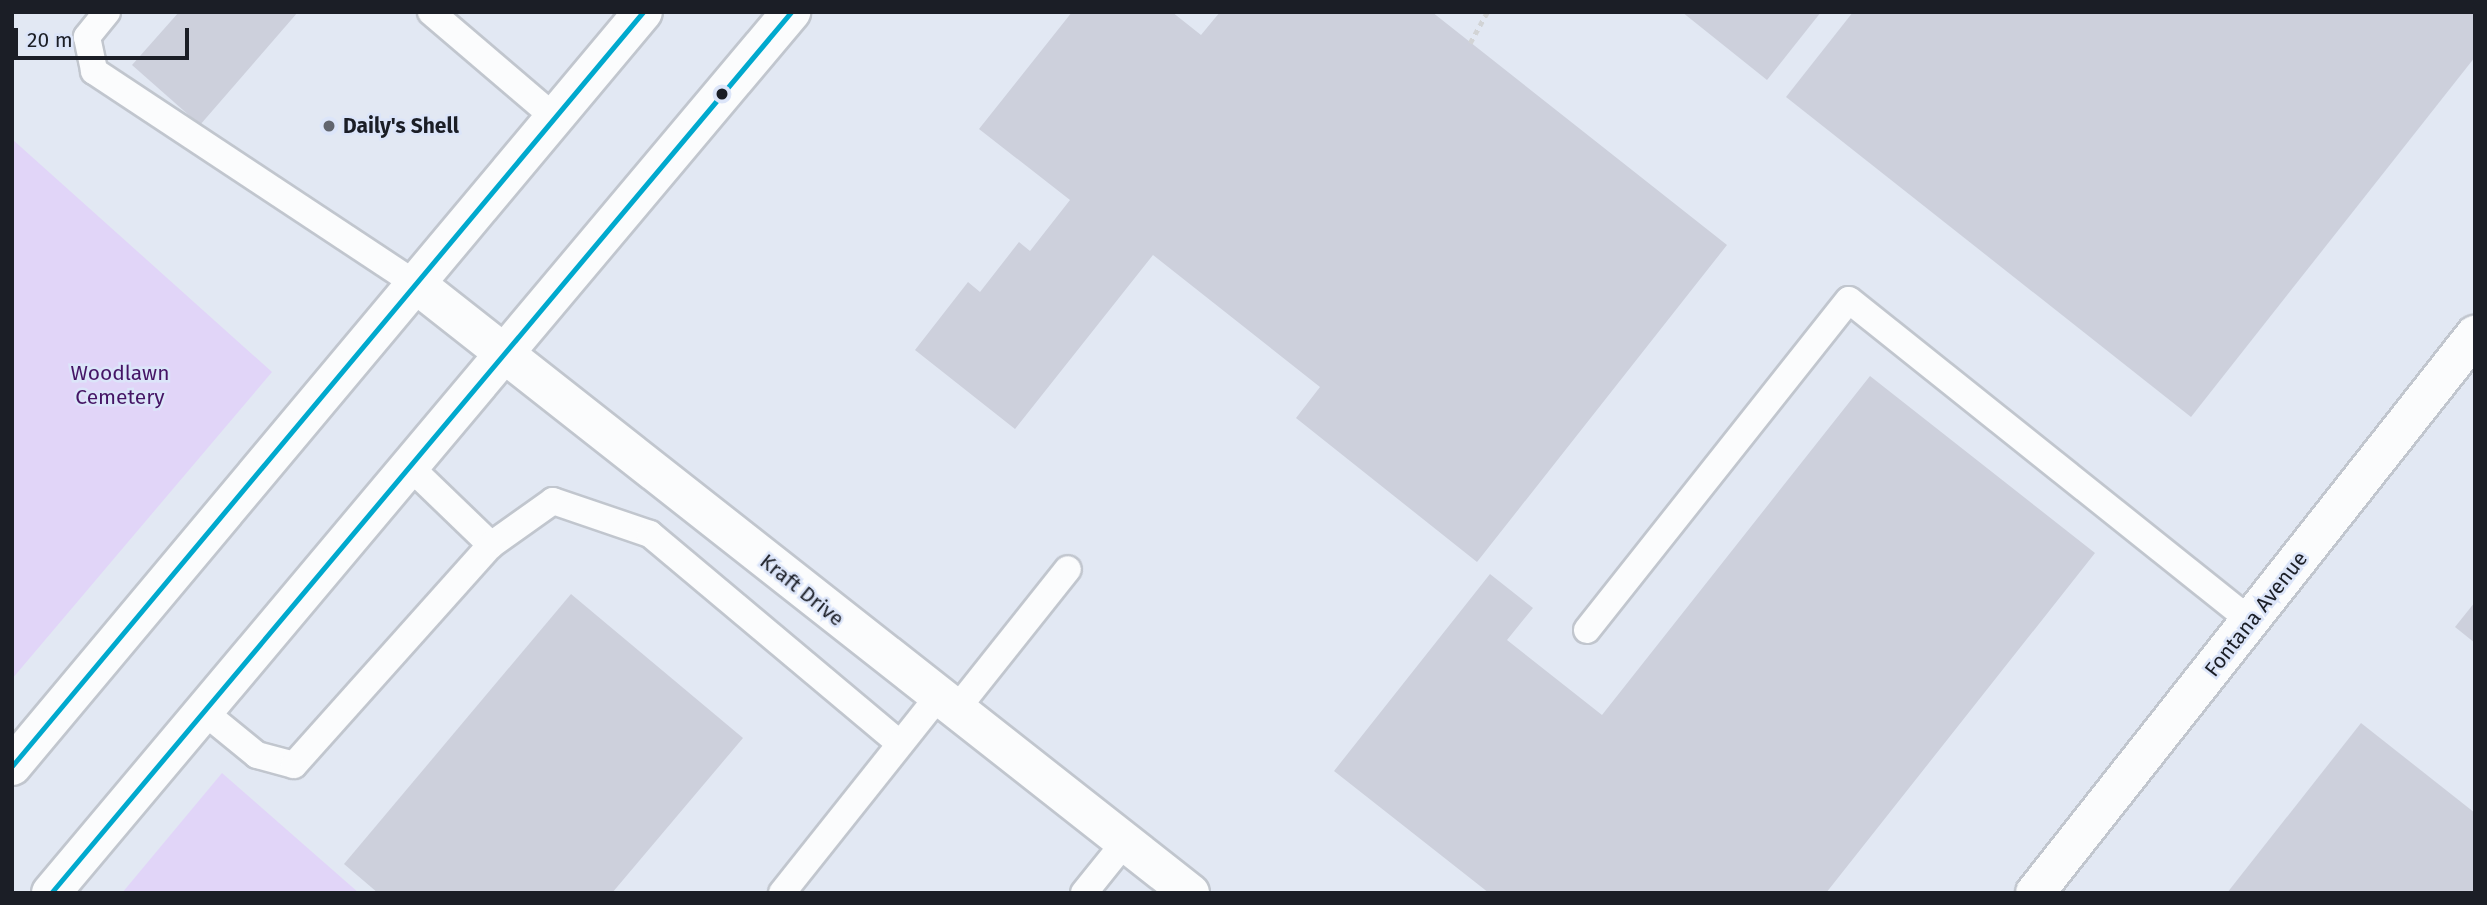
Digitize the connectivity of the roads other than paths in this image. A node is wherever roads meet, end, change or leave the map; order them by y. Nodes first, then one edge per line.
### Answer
1 (107, 12) edge
2 (431, 12) edge
3 (643, 12) edge
4 (791, 12) edge
5 (554, 117) junction
6 (416, 284) junction
7 (2475, 335) edge
8 (504, 351) junction
9 (409, 466) junction
10 (491, 545) junction
11 (1068, 569) dead end
12 (2252, 622) junction
13 (1587, 630) dead end
14 (946, 705) junction
15 (204, 711) junction
16 (900, 744) junction
17 (12, 766) edge
18 (1125, 842) junction
19 (51, 893) edge
20 (782, 893) edge
21 (1084, 893) edge
22 (1190, 893) edge
23 (2035, 893) edge

1 - 6 lane
2 - 5 lane
3 - 5 main road
4 - 8 main road
5 - 6 main road
6 - 8 main road, Kraft Drive
6 - 17 main road
7 - 12 main road, Fontana Avenue
8 - 9 main road
8 - 14 main road, Kraft Drive
9 - 10 lane
9 - 15 main road
10 - 15 lane
10 - 16 lane
11 - 14 lane
12 - 13 lane
12 - 23 main road, Fontana Avenue
14 - 16 lane
14 - 18 main road, Kraft Drive
15 - 19 main road
16 - 20 lane
18 - 21 lane
18 - 22 main road, Kraft Drive

